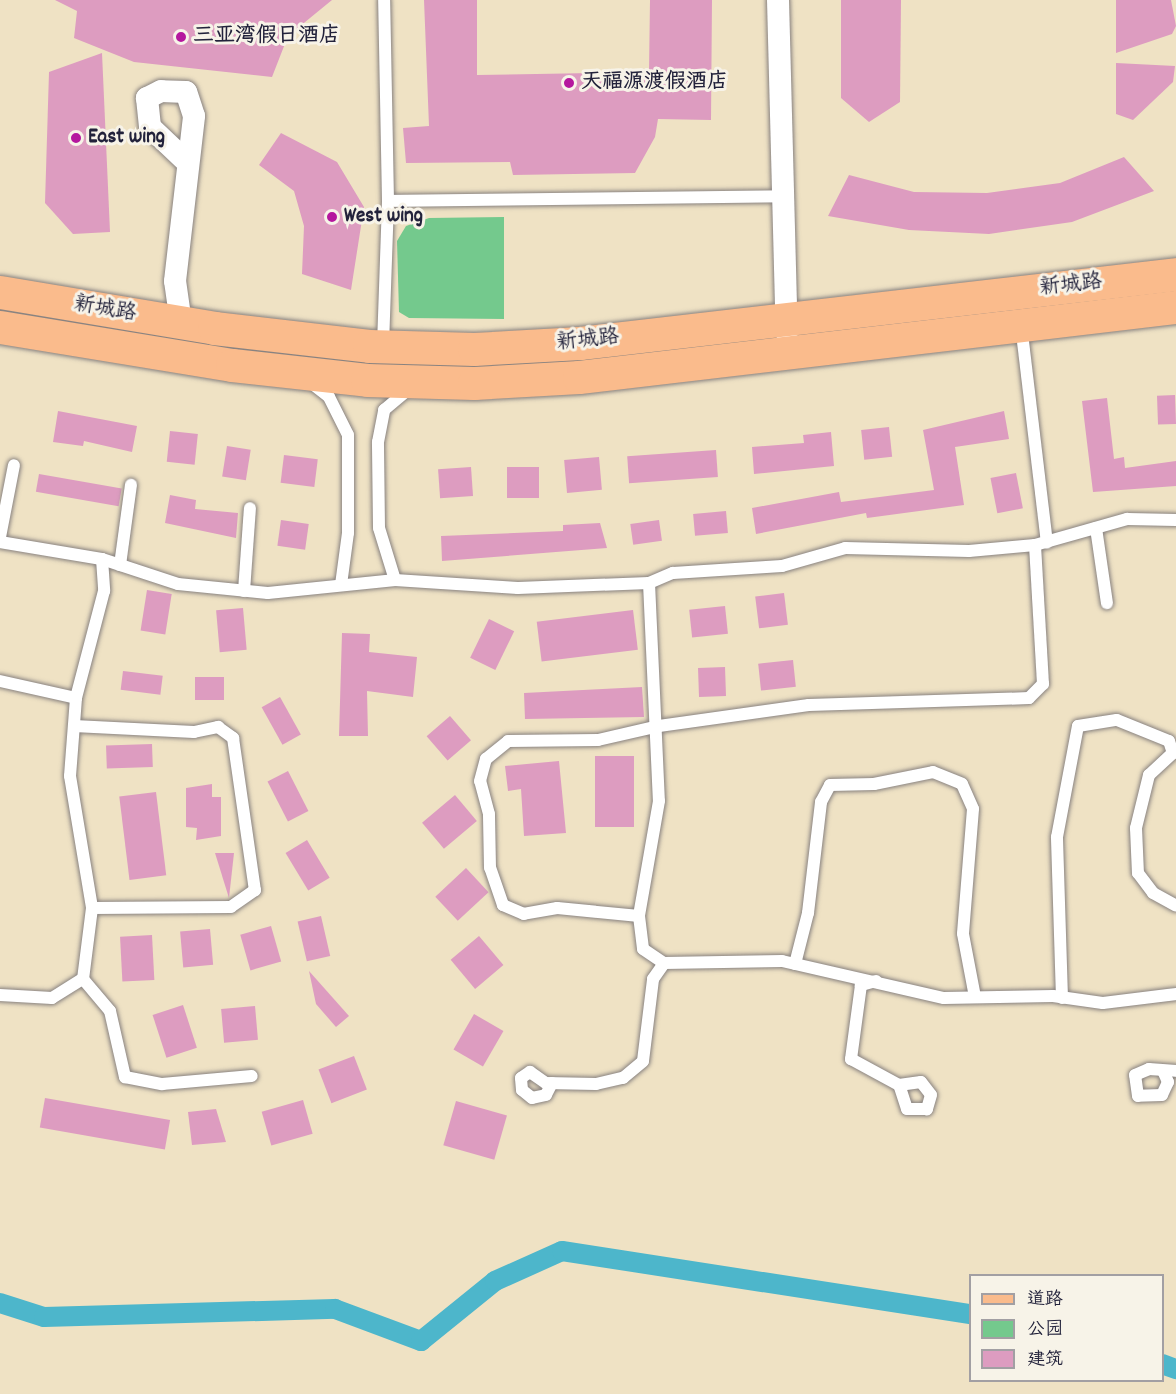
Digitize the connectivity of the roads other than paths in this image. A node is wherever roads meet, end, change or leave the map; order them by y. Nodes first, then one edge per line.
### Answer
1 (384, 0) edge
2 (778, 0) edge
3 (188, 163) dead end
4 (780, 196) junction
5 (388, 201) junction
6 (1176, 274) edge
7 (0, 292) edge
8 (1176, 307) edge
9 (786, 317) junction
10 (182, 323) junction
11 (1021, 324) junction
12 (0, 327) edge
13 (383, 346) junction
14 (788, 350) junction
15 (297, 372) junction
16 (418, 382) junction
17 (14, 465) dead end
18 (131, 484) dead end
19 (250, 508) dead end
20 (1176, 520) edge
21 (1096, 528) junction
22 (0, 540) edge
23 (1041, 543) junction
24 (102, 559) junction
25 (120, 565) junction
26 (395, 580) junction
27 (649, 583) junction
28 (341, 585) junction
29 (244, 591) junction
30 (1107, 603) dead end
31 (0, 681) edge
32 (76, 698) junction
33 (74, 726) junction
34 (659, 726) junction
35 (1175, 752) edge
36 (1176, 906) edge
37 (92, 908) junction
38 (639, 916) junction
39 (664, 963) junction
40 (795, 964) junction
41 (83, 979) junction
42 (877, 981) junction
43 (1176, 994) edge
44 (0, 995) edge
45 (975, 997) junction
46 (1062, 998) junction
47 (252, 1076) dead end
48 (552, 1083) dead end
49 (899, 1085) dead end

1 - 5 lane
2 - 4 street
3 - 10 street
4 - 5 lane
4 - 9 street
5 - 13 lane
6 - 9 main road, 新城路
7 - 10 main road, 新城路
8 - 11 main road, 新城路
9 - 13 main road, 新城路
9 - 14 street
10 - 13 main road, 新城路
11 - 14 main road, 新城路
11 - 23 lane
12 - 15 main road, 新城路
14 - 16 main road, 新城路
15 - 16 main road, 新城路
15 - 28 lane
16 - 26 lane
17 - 22 lane
18 - 25 lane
19 - 29 lane
20 - 21 lane
21 - 23 lane
21 - 30 lane
22 - 24 lane
23 - 27 lane
23 - 34 lane
24 - 25 lane
24 - 32 lane
25 - 29 lane
26 - 27 lane
26 - 28 lane
27 - 34 lane
28 - 29 lane
31 - 32 lane
32 - 33 lane
33 - 37 lane
33 - 37 lane
34 - 38 lane
34 - 38 lane
35 - 36 lane
35 - 46 lane
37 - 41 lane
38 - 39 lane
39 - 40 lane
39 - 48 lane
40 - 42 lane
40 - 45 lane
41 - 44 lane
41 - 47 lane
42 - 45 lane
42 - 49 lane
43 - 46 lane
45 - 46 lane

